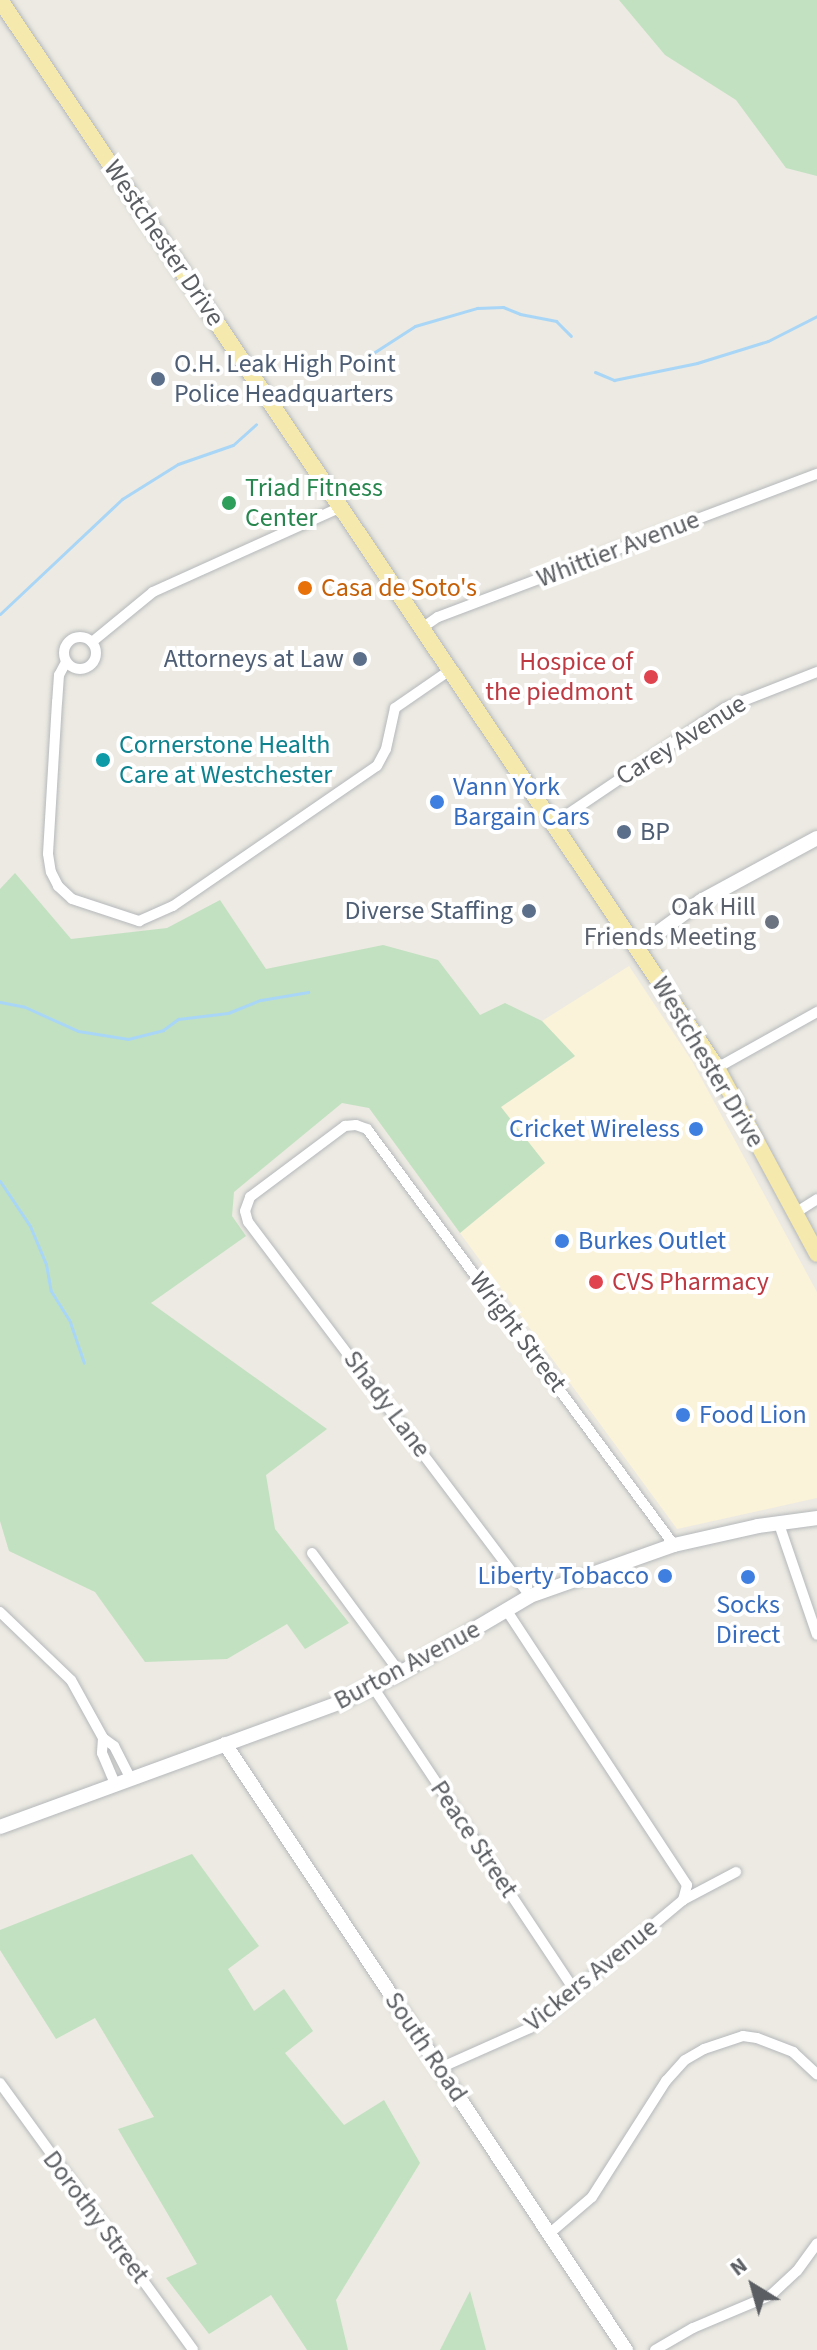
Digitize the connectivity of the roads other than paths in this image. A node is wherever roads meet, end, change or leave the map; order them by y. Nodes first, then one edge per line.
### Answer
1 (2, 6) edge
2 (817, 474) edge
3 (341, 507) junction
4 (422, 628) junction
5 (92, 642) junction
6 (66, 662) junction
7 (450, 670) junction
8 (817, 672) edge
9 (553, 824) junction
10 (817, 838) edge
11 (637, 948) junction
12 (817, 1012) edge
13 (717, 1068) junction
14 (817, 1199) edge
15 (245, 1211) joint
16 (795, 1213) junction
17 (817, 1254) edge
18 (817, 1518) edge
19 (779, 1524) junction
20 (674, 1545) junction
21 (312, 1553) dead end
22 (530, 1596) junction
23 (507, 1611) junction
24 (0, 1612) edge
25 (817, 1635) edge
26 (400, 1673) junction
27 (373, 1687) junction
28 (103, 1738) junction
29 (225, 1744) junction
30 (130, 1778) junction
31 (115, 1784) junction
32 (0, 1827) edge
33 (736, 1872) dead end
34 (683, 1900) junction
35 (575, 1991) junction
36 (440, 2068) junction
37 (817, 2074) edge
38 (0, 2083) edge
39 (550, 2233) junction
40 (817, 2243) edge
41 (193, 2350) edge
42 (626, 2350) edge
43 (655, 2350) edge

1 - 3 main road, Westchester Drive
2 - 4 street, Whittier Avenue
3 - 4 main road, Westchester Drive
3 - 5 street
4 - 7 main road, Westchester Drive
5 - 6 street
5 - 6 street
6 - 7 street
7 - 9 main road, Westchester Drive
8 - 9 street, Carey Avenue
9 - 11 main road, Westchester Drive
10 - 11 street
11 - 13 main road, Westchester Drive
12 - 13 street
13 - 16 main road, Westchester Drive
14 - 16 street
15 - 20 street, Wright Street
15 - 22 street, Shady Lane
16 - 17 main road, Westchester Drive
18 - 19 street, Burton Avenue
19 - 20 street, Burton Avenue
19 - 25 street
20 - 22 street, Burton Avenue
21 - 26 street
22 - 23 street, Burton Avenue
23 - 26 street, Burton Avenue
23 - 34 street
24 - 28 street
26 - 27 street, Burton Avenue
27 - 29 street, Burton Avenue
27 - 35 street, Peace Street
28 - 30 street
28 - 31 street
29 - 30 street, Burton Avenue
29 - 36 street, South Road
30 - 31 street, Burton Avenue
31 - 32 street, Burton Avenue
33 - 34 street, Vickers Avenue
34 - 35 street, Vickers Avenue
35 - 36 street, Vickers Avenue
36 - 39 street, South Road
37 - 39 street
38 - 41 street, Dorothy Street
39 - 42 street, South Road
40 - 43 street

